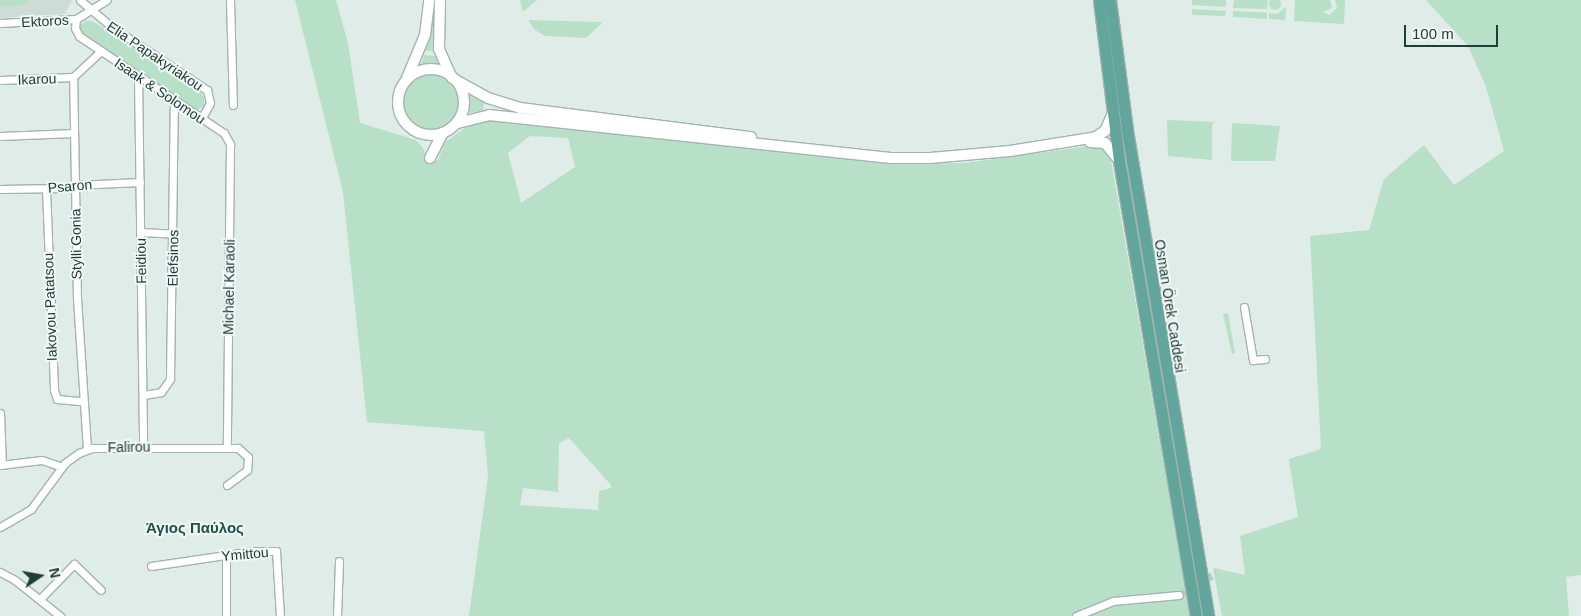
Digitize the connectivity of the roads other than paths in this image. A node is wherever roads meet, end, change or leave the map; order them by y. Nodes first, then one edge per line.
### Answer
1 (80, 0) edge
2 (106, 0) edge
3 (230, 0) edge
4 (429, 0) edge
5 (440, 0) edge
6 (1099, 0) edge
7 (1110, 0) edge
8 (90, 10) junction
9 (76, 19) junction
10 (0, 23) edge
11 (101, 51) junction
12 (138, 76) junction
13 (73, 77) junction
14 (452, 77) junction
15 (0, 80) edge
16 (406, 80) junction
17 (174, 101) junction
18 (233, 105) dead end
19 (1113, 113) junction
20 (201, 119) junction
21 (458, 123) junction
22 (220, 130) joint
23 (74, 133) junction
24 (418, 133) junction
25 (443, 133) junction
26 (0, 136) edge
27 (1036, 147) junction
28 (913, 158) junction
29 (1119, 161) junction
30 (140, 182) junction
31 (75, 185) junction
32 (0, 189) edge
33 (46, 189) junction
34 (141, 232) junction
35 (174, 234) junction
36 (1244, 307) dead end
37 (1265, 359) dead end
38 (143, 395) junction
39 (82, 401) junction
40 (0, 413) edge
41 (142, 447) junction
42 (227, 447) junction
43 (87, 449) junction
44 (1, 465) edge
45 (62, 467) junction
46 (226, 485) dead end
47 (0, 527) edge
48 (226, 555) junction
49 (339, 561) dead end
50 (150, 566) dead end
51 (0, 572) edge
52 (101, 590) dead end
53 (1179, 595) tunnel mouth
54 (40, 599) junction
55 (60, 616) edge
56 (226, 616) edge
57 (280, 616) edge
58 (337, 616) edge
59 (1076, 616) edge
60 (1196, 616) edge
61 (1208, 616) edge

1 - 8 street, Elia Papakyriakou
2 - 8 street
3 - 18 street
4 - 16 street
5 - 14 street
6 - 19 main road, Osman Örek Caddesi
7 - 61 main road, Osman Örek Caddesi
8 - 9 street
8 - 20 street, Elia Papakyriakou
9 - 10 street, Ektoros
9 - 11 street, Ektoros
11 - 12 street, Isaak & Solomou
11 - 13 street
12 - 17 street, Isaak & Solomou
12 - 30 street, Feidiou
13 - 15 street, Ikarou
13 - 23 street, Stylli Gonia
14 - 16 street
14 - 21 street
14 - 28 street
16 - 24 street
17 - 20 street, Isaak & Solomou
17 - 35 street, Elefsinos
19 - 27 street
19 - 29 main road, Osman Örek Caddesi
20 - 22 street, Isaak & Solomou
21 - 25 street
21 - 28 street
22 - 42 street, Michael Karaoli
23 - 26 street
23 - 31 street, Stylli Gonia
24 - 25 street
24 - 25 street
27 - 28 street
27 - 29 street
29 - 60 main road, Osman Örek Caddesi
30 - 31 street, Psaron
30 - 34 street, Feidiou
31 - 33 street, Psaron
31 - 39 street, Stylli Gonia
32 - 33 street, Psaron
33 - 39 street, Iakovou Patatsou
34 - 35 street
34 - 38 street, Feidiou
35 - 38 street, Elefsinos
36 - 37 street
38 - 41 street, Feidiou
39 - 43 street, Stylli Gonia
40 - 44 street
41 - 42 street, Falirou
41 - 43 street, Falirou
42 - 46 street, Falirou
43 - 45 street
44 - 45 street
45 - 47 street
48 - 50 street, Ymittou
48 - 56 street
48 - 57 street, Ymittou
49 - 58 street
51 - 54 street
52 - 54 street
53 - 59 street
54 - 55 street

